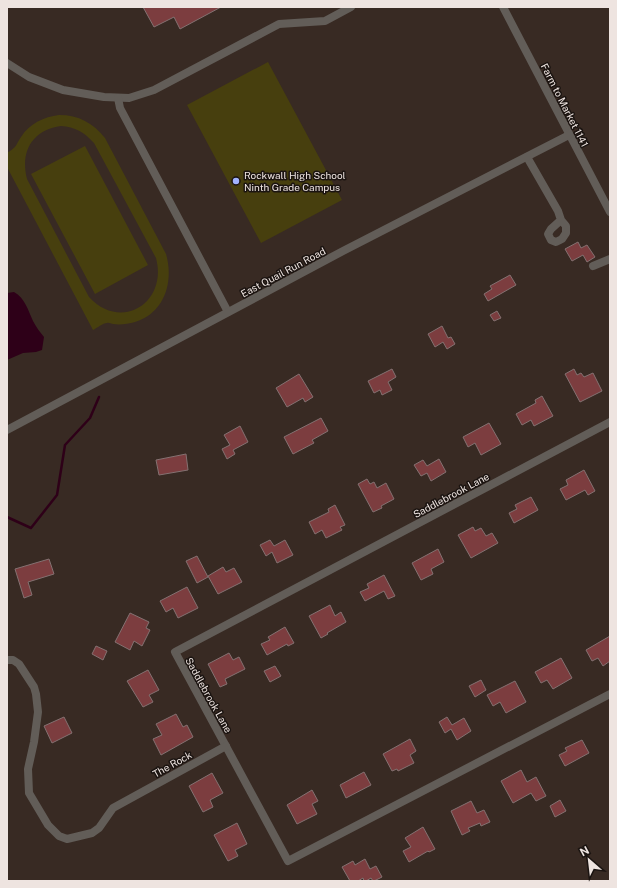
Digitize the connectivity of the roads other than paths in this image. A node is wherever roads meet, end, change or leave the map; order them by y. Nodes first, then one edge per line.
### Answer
1 (351, 7) edge
2 (503, 7) edge
3 (7, 63) edge
4 (118, 98) junction
5 (569, 135) junction
6 (527, 157) junction
7 (610, 212) edge
8 (561, 220) dead end
9 (610, 259) edge
10 (593, 266) dead end
11 (228, 312) junction
12 (610, 422) edge
13 (7, 430) edge
14 (7, 660) edge
15 (610, 694) edge
16 (226, 746) junction

1 - 4 street
2 - 5 street, Farm to Market 1141
3 - 4 street
4 - 11 street
5 - 6 street, East Quail Run Road
5 - 7 street, Farm to Market 1141
6 - 8 street
6 - 11 street, East Quail Run Road
9 - 10 street
11 - 13 street, East Quail Run Road
12 - 16 street, Saddlebrook Lane
14 - 16 street, The Rock
15 - 16 street, Saddlebrook Lane

